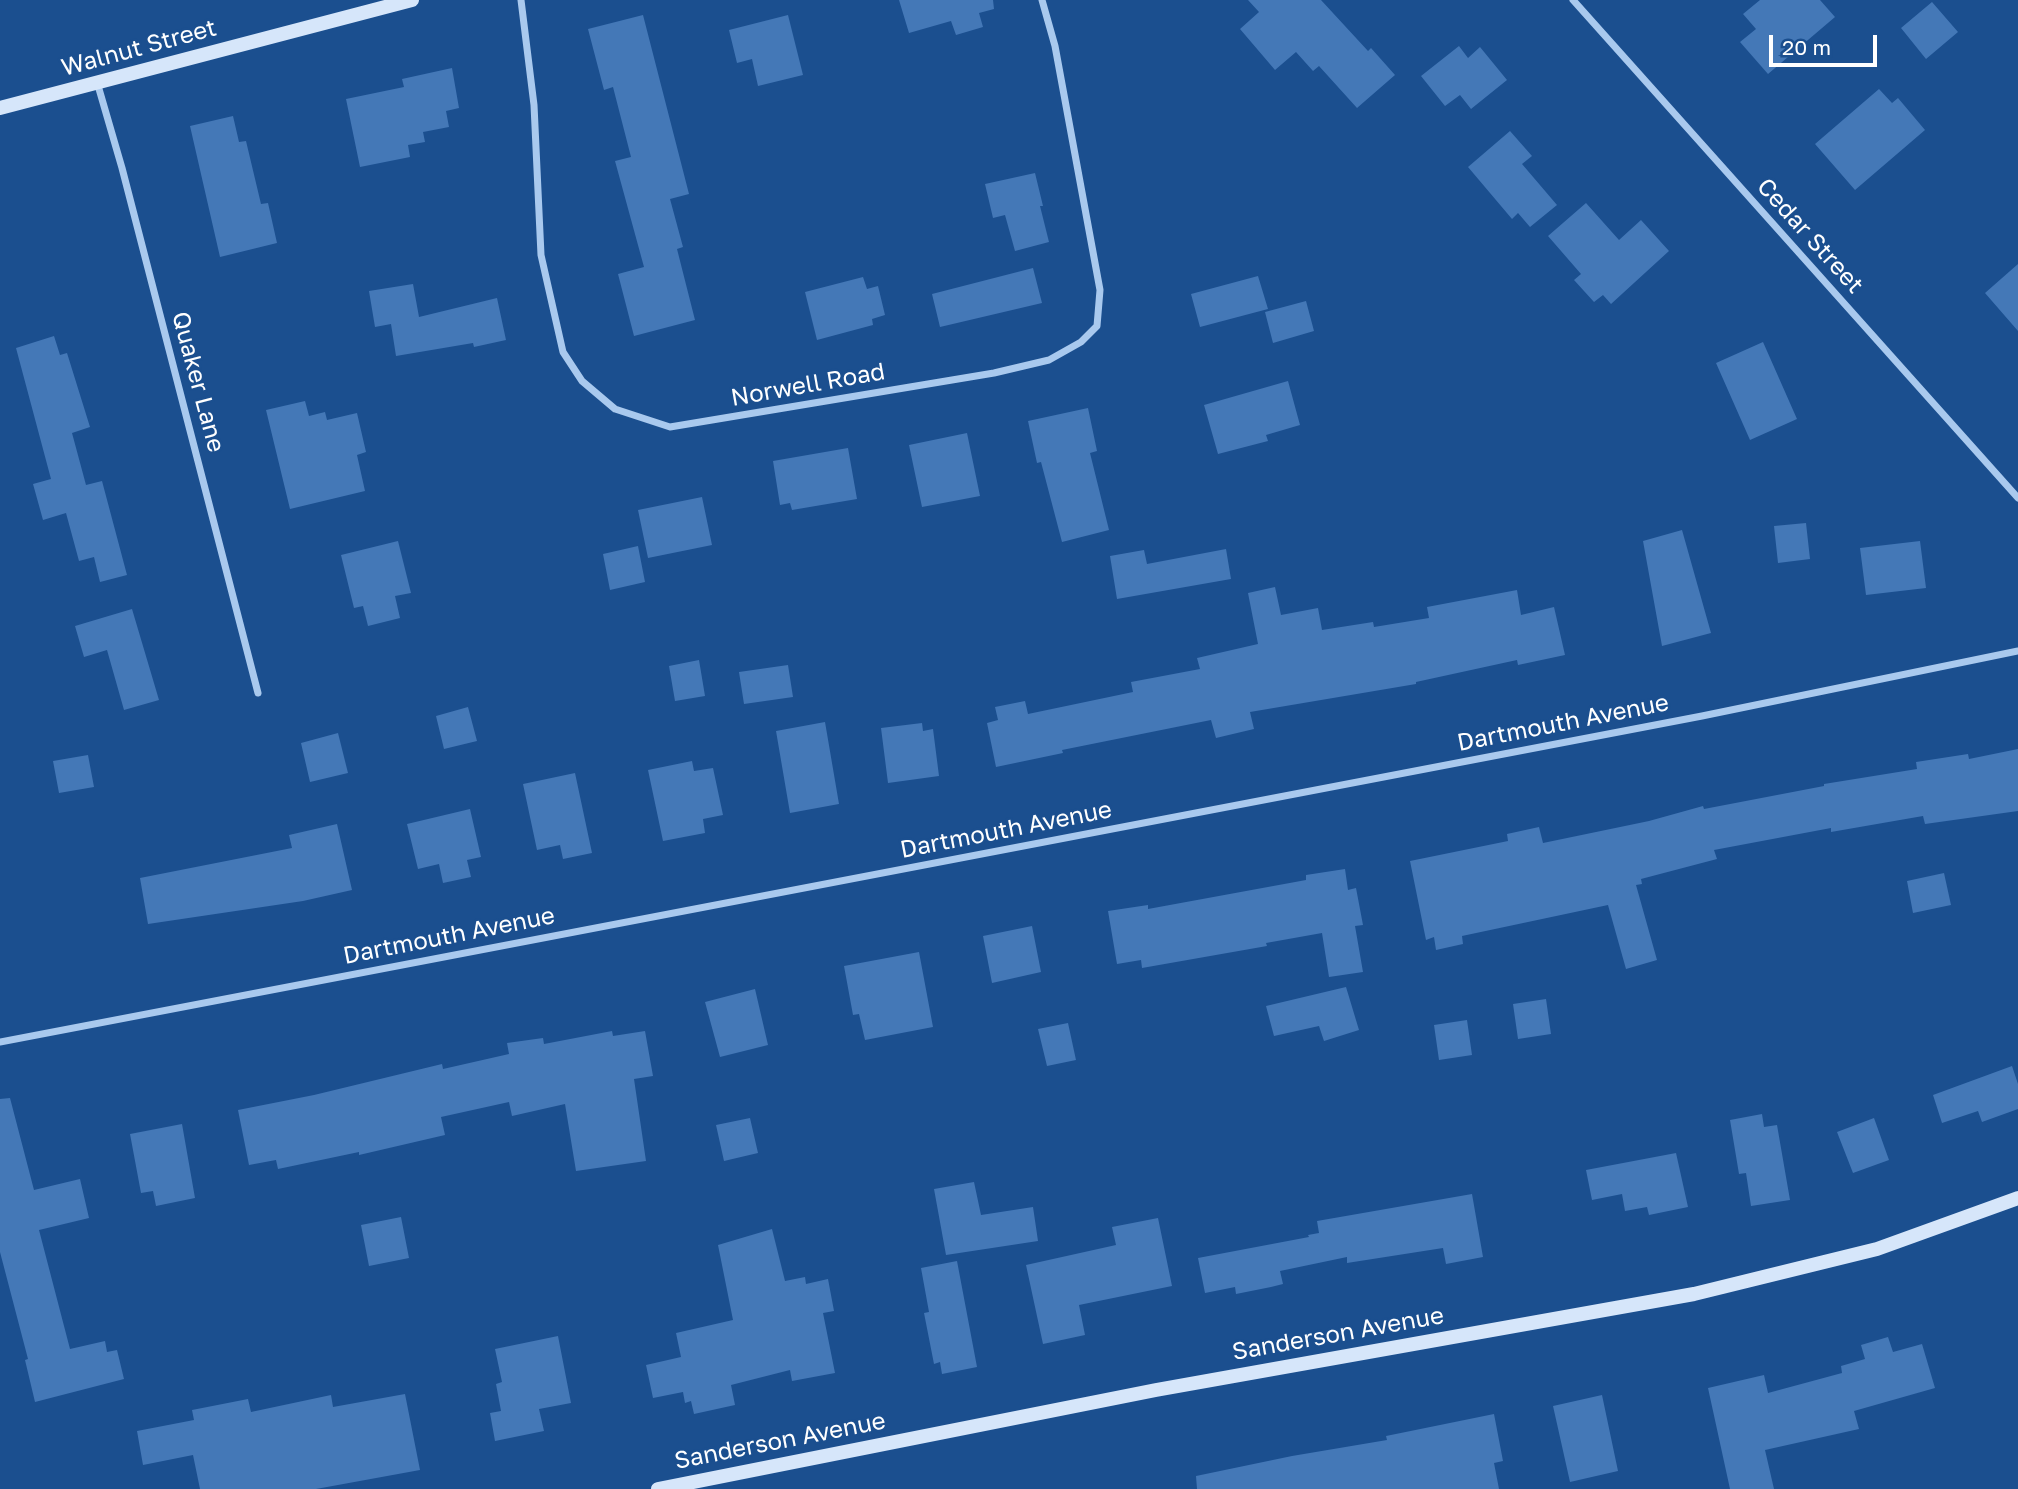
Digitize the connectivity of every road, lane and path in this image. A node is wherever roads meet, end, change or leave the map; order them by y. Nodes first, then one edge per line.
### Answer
1 (412, 0) edge
2 (521, 0) edge
3 (1042, 0) edge
4 (1573, 0) edge
5 (97, 82) junction
6 (0, 108) edge
7 (2018, 498) edge
8 (2018, 650) edge
9 (258, 693) dead end
10 (0, 1042) edge
11 (2018, 1198) edge
12 (658, 1489) edge

1 - 5 street, Walnut Street
2 - 3 street, Norwell Road
4 - 7 street, Cedar Street
5 - 6 street, Walnut Street
5 - 9 street, Quaker Lane
8 - 10 street, Dartmouth Avenue
11 - 12 street, Sanderson Avenue

